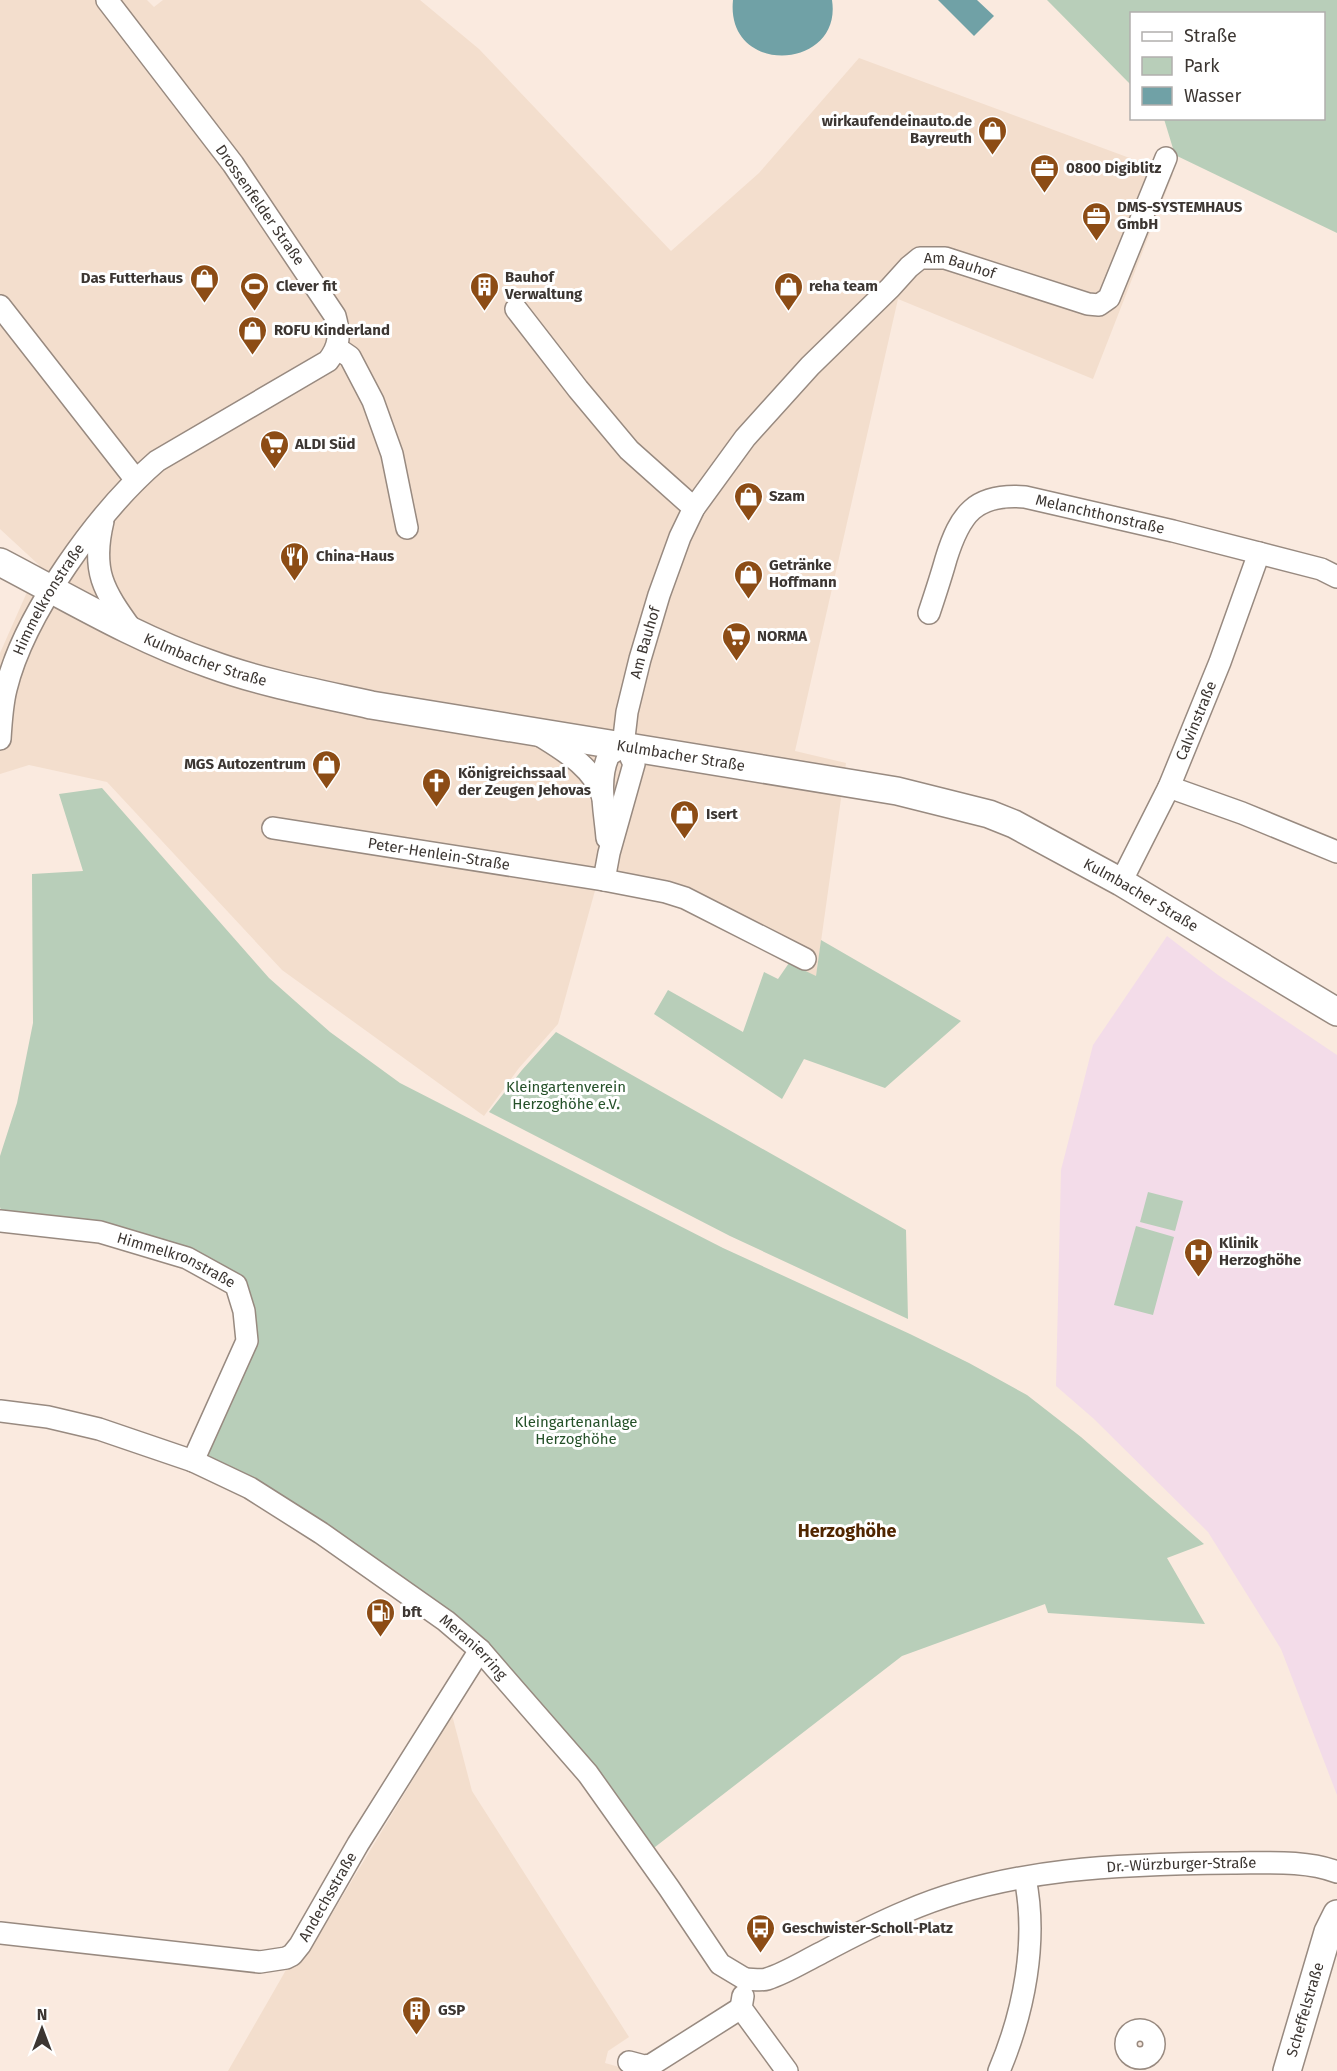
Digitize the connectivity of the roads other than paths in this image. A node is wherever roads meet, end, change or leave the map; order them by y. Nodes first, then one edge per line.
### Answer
1 (107, 0) edge
2 (1166, 158) dead end
3 (0, 306) edge
4 (516, 309) dead end
5 (337, 348) junction
6 (135, 480) junction
7 (694, 508) junction
8 (104, 517) junction
9 (406, 528) dead end
10 (1259, 553) junction
11 (0, 562) edge
12 (1337, 577) edge
13 (51, 589) junction
14 (929, 613) dead end
15 (133, 632) junction
16 (0, 687) edge
17 (1, 729) edge
18 (536, 733) junction
19 (623, 746) junction
20 (1169, 787) junction
21 (603, 801) junction
22 (273, 828) dead end
23 (1337, 852) edge
24 (609, 853) junction
25 (604, 880) junction
26 (1121, 882) junction
27 (806, 959) dead end
28 (1337, 1012) edge
29 (0, 1221) edge
30 (0, 1411) edge
31 (193, 1461) junction
32 (480, 1650) junction
33 (1337, 1872) edge
34 (1025, 1878) junction
35 (1337, 1914) edge
36 (0, 1933) edge
37 (745, 1979) junction
38 (741, 2008) junction
39 (629, 2062) dead end
40 (787, 2071) edge
41 (999, 2071) edge
42 (1287, 2071) edge

1 - 5 street, Drossenfelder Straße
2 - 7 street, Am Bauhof
3 - 6 street
4 - 7 street
5 - 6 street, Himmelkronstraße
5 - 9 street
6 - 8 street, Himmelkronstraße
7 - 19 street, Am Bauhof
8 - 13 street, Himmelkronstraße
8 - 15 street
10 - 12 street, Melanchthonstraße
10 - 14 street, Melanchthonstraße
10 - 20 street, Calvinstraße
11 - 13 main road, Kulmbacher Straße
13 - 15 main road, Kulmbacher Straße
13 - 17 street, Himmelkronstraße
15 - 18 main road, Kulmbacher Straße
16 - 17 street
18 - 19 main road, Kulmbacher Straße
18 - 21 street
19 - 21 street
19 - 24 street
19 - 26 main road, Kulmbacher Straße
20 - 23 street
20 - 26 street, Calvinstraße
21 - 24 street
22 - 25 street, Peter-Henlein-Straße
24 - 25 street
25 - 27 street, Peter-Henlein-Straße
26 - 28 main road, Kulmbacher Straße
29 - 31 street, Himmelkronstraße
30 - 31 street, Meranierring
31 - 32 street, Meranierring
32 - 36 street, Andechsstraße
32 - 37 street, Meranierring
33 - 34 street, Dr.-Würzburger-Straße
34 - 37 street, Dr.-Würzburger-Straße
34 - 41 street
35 - 42 main road, Scheffelstraße
37 - 38 street
38 - 39 street
38 - 40 street

